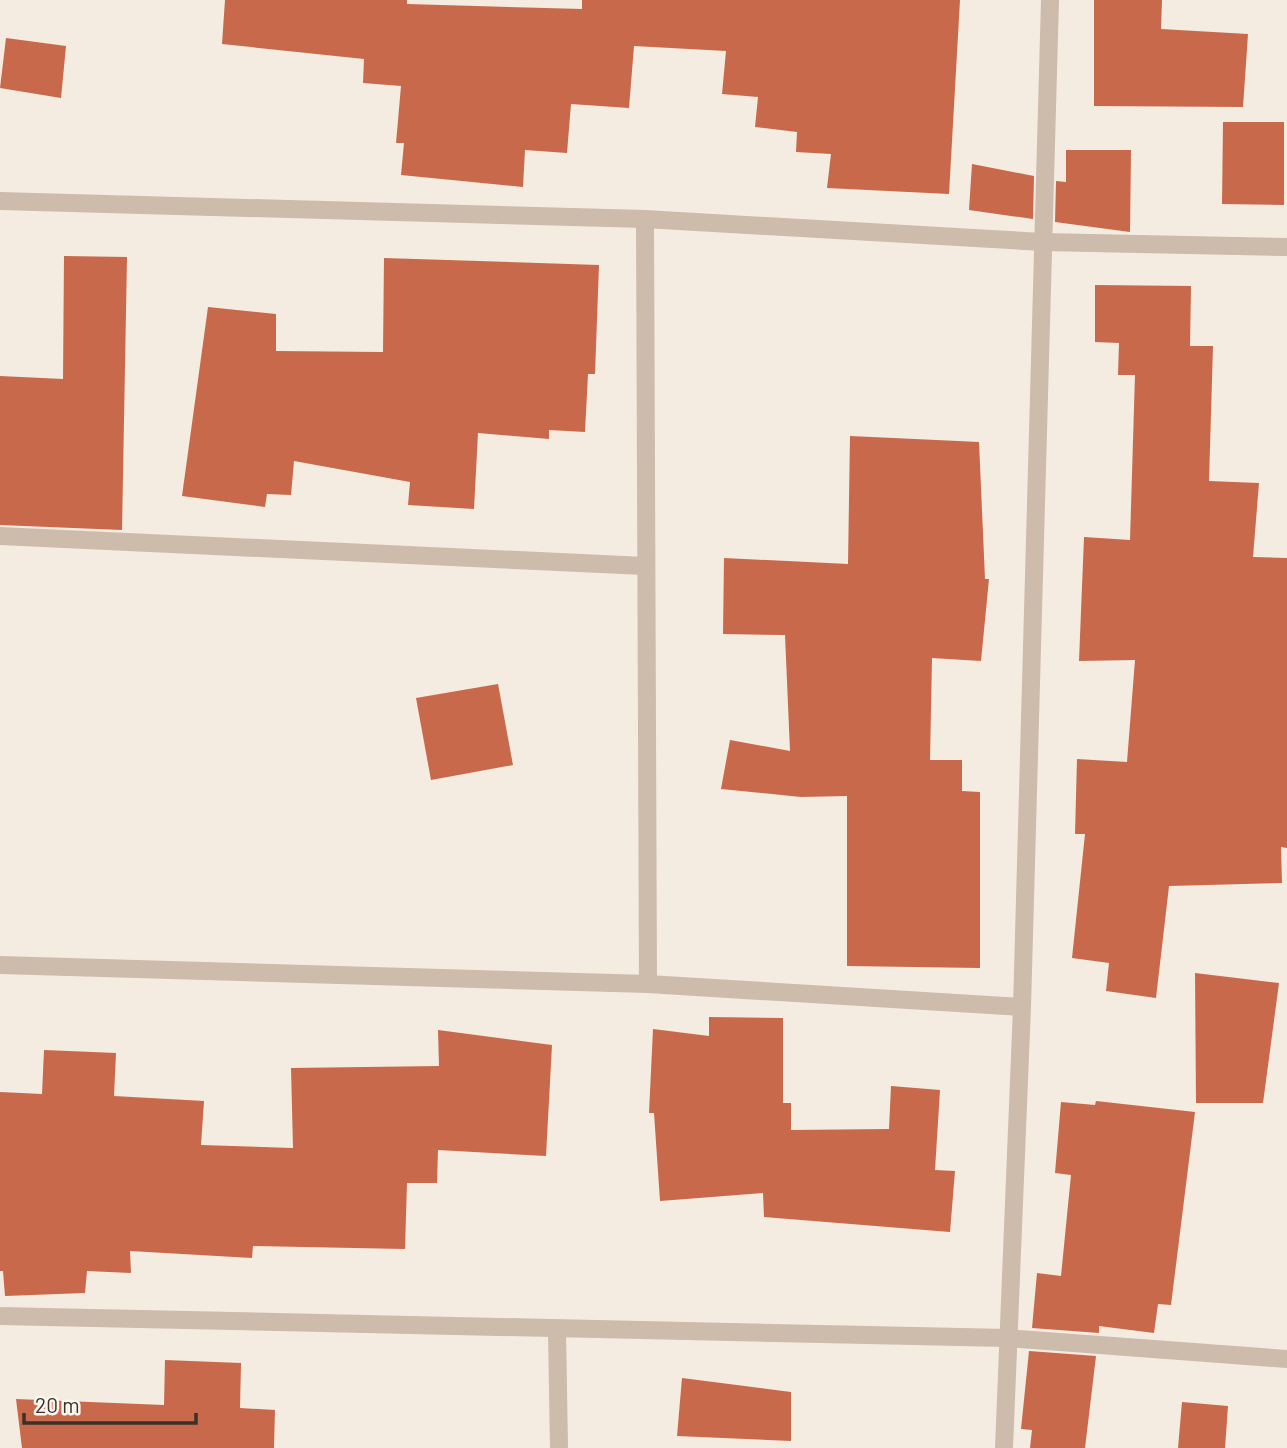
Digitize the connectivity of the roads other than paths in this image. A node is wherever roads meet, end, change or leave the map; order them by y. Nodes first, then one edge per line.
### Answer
1 (1050, 0) edge
2 (0, 201) edge
3 (645, 219) junction
4 (1042, 243) junction
5 (1287, 247) edge
6 (0, 536) edge
7 (645, 566) junction
8 (0, 965) edge
9 (648, 984) junction
10 (1022, 1007) junction
11 (0, 1316) edge
12 (556, 1331) junction
13 (1007, 1338) junction
14 (1287, 1360) edge
15 (559, 1448) edge
16 (1004, 1448) edge

1 - 4 street
2 - 3 street
3 - 4 street
3 - 7 street
4 - 5 street
4 - 10 street
6 - 7 street
7 - 9 street
8 - 9 street
9 - 10 street
10 - 13 street
11 - 12 street
12 - 13 street
12 - 15 street
13 - 14 street
13 - 16 street

